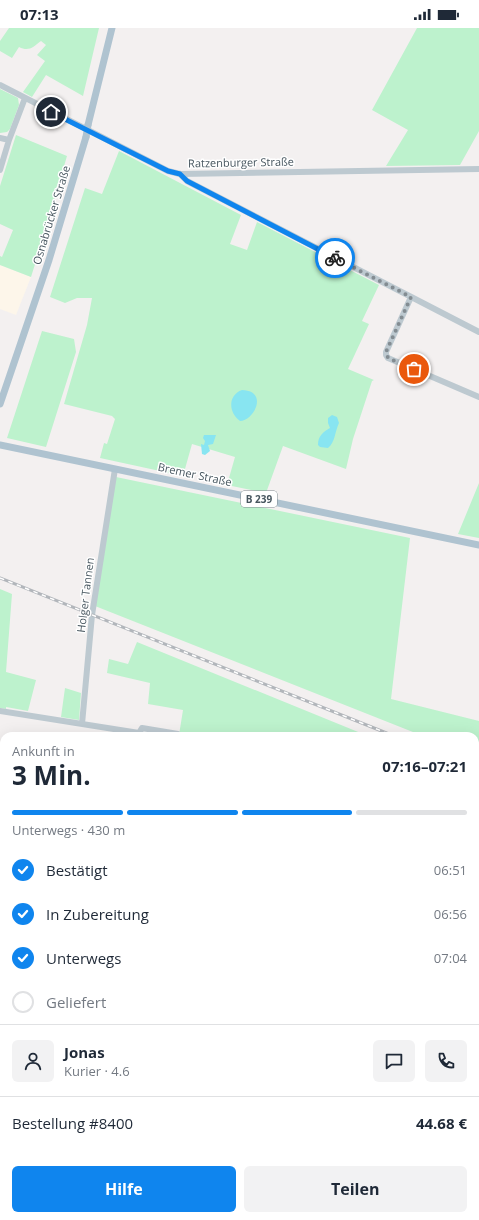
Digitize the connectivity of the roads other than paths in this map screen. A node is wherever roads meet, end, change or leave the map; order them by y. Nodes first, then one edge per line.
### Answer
1 (112, 28) edge
2 (0, 85) edge
3 (25, 98) junction
4 (0, 138) edge
5 (9, 140) junction
6 (479, 169) edge
7 (0, 170) edge
8 (180, 174) junction
9 (411, 297) junction
10 (479, 332) edge
11 (479, 397) edge
12 (0, 404) edge
13 (0, 445) edge
14 (115, 469) junction
15 (479, 545) edge
16 (0, 711) edge
17 (82, 724) junction
18 (123, 732) edge
19 (140, 732) edge
20 (166, 732) edge

1 - 12 main road, Osnabrücker Straße, bridge
2 - 3 street, Ratzenburger Straße
3 - 5 street
3 - 8 street, Ratzenburger Straße
4 - 5 street
5 - 7 street
6 - 8 street, Ratzenburger Straße
8 - 9 street
9 - 10 street
9 - 11 street
13 - 14 main road, Bremer Straße / B 239
14 - 15 main road, Bremer Straße / B 239
14 - 17 street, Holger Tannen
16 - 17 street
17 - 18 street
19 - 20 street

